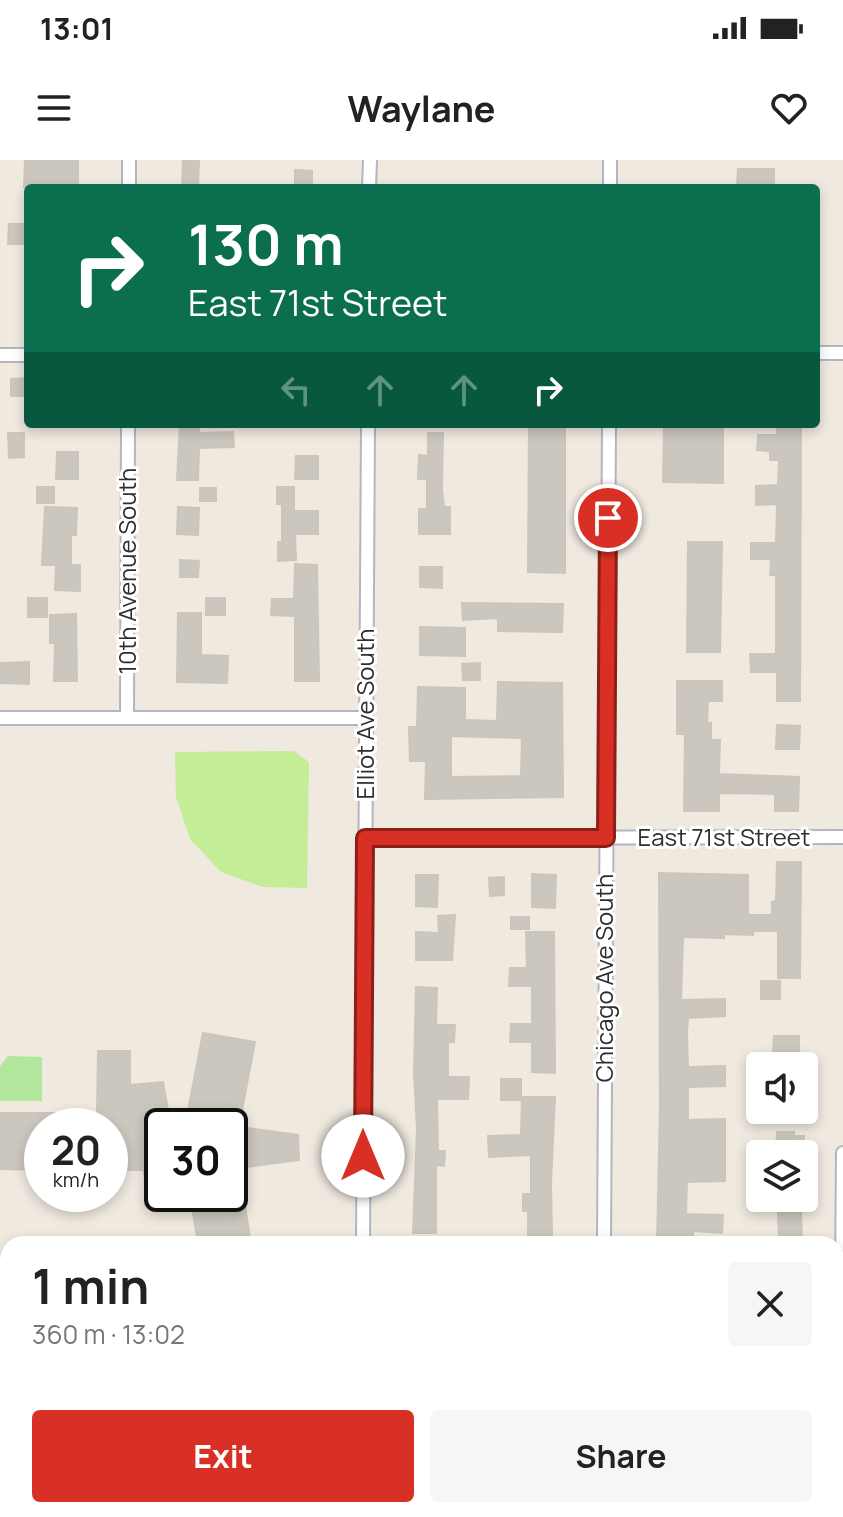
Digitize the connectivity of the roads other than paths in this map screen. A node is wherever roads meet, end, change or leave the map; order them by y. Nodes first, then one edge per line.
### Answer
1 (129, 160) edge
2 (370, 160) edge
3 (610, 160) edge
4 (129, 184) edge
5 (369, 184) edge
6 (610, 184) edge
7 (820, 353) edge
8 (843, 353) edge
9 (0, 355) edge
10 (24, 355) edge
11 (128, 428) edge
12 (368, 428) edge
13 (609, 428) edge
14 (0, 718) edge
15 (127, 718) junction
16 (366, 718) junction
17 (843, 837) edge
18 (365, 838) junction
19 (606, 838) junction
20 (843, 1153) edge
21 (363, 1236) edge
22 (604, 1236) edge
23 (842, 1236) edge

1 - 4 street
2 - 5 street
3 - 6 street
7 - 8 street
9 - 10 street
11 - 15 street, 10th Avenue South
12 - 16 street, Elliot Ave South
13 - 19 street, Chicago Ave South
14 - 15 street
15 - 16 street
16 - 18 street, Elliot Ave South
17 - 19 street, East 71st Street
18 - 19 street, East 71st Street
18 - 21 street, Elliot Ave South
19 - 22 street, Chicago Ave South
20 - 23 street

